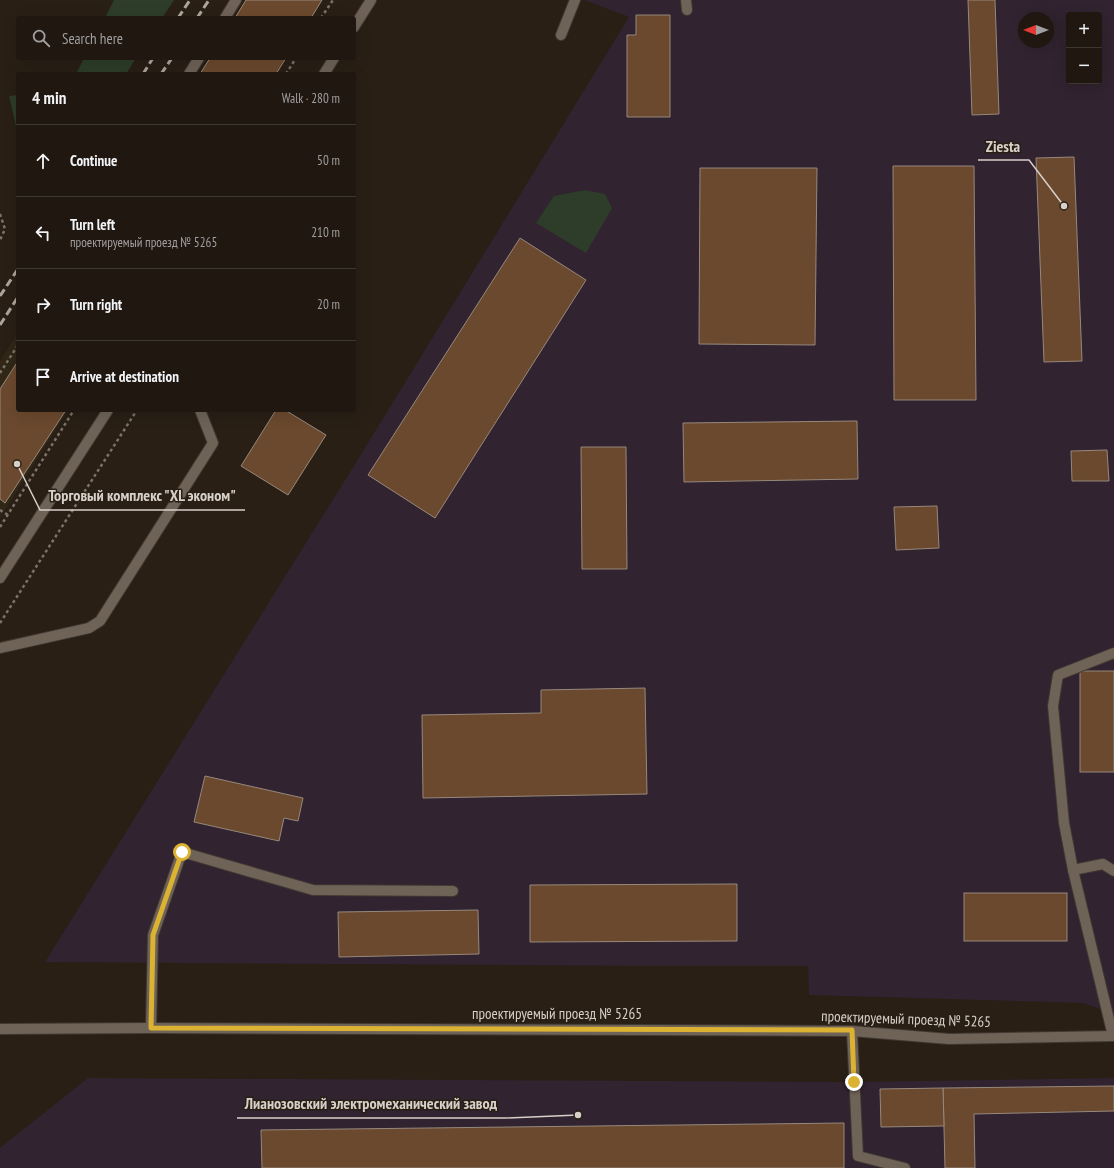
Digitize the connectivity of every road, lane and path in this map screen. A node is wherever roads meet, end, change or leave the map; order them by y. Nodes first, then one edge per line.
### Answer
1 (236, 0) edge
2 (333, 0) edge
3 (371, 0) edge
4 (575, 0) edge
5 (226, 16) edge
6 (323, 16) edge
7 (356, 24) edge
8 (561, 35) dead end
9 (198, 60) edge
10 (295, 60) edge
11 (333, 60) edge
12 (190, 72) edge
13 (287, 72) edge
14 (325, 72) edge
15 (0, 214) edge
16 (0, 240) edge
17 (16, 348) edge
18 (0, 373) edge
19 (73, 412) edge
20 (107, 412) edge
21 (135, 412) edge
22 (201, 412) edge
23 (0, 510) edge
24 (8, 515) junction
25 (0, 527) edge
26 (0, 578) edge
27 (0, 623) edge
28 (0, 648) edge
29 (1114, 653) edge
30 (1073, 870) junction
31 (1114, 871) edge
32 (453, 891) dead end
33 (151, 1028) junction
34 (0, 1029) edge
35 (852, 1030) junction
36 (1113, 1036) edge
37 (905, 1168) edge

1 - 5 street
2 - 6 path
3 - 7 street
4 - 8 street
9 - 12 street
10 - 13 path
11 - 14 street
15 - 16 path
17 - 18 path
19 - 24 path
20 - 26 street
21 - 27 path
22 - 28 street
23 - 24 path
24 - 25 path
29 - 30 street
30 - 31 street
30 - 36 street
32 - 33 street
33 - 34 street, проектируемый проезд № 5265
33 - 35 street, проектируемый проезд № 5265
35 - 36 street, проектируемый проезд № 5265
35 - 37 street

